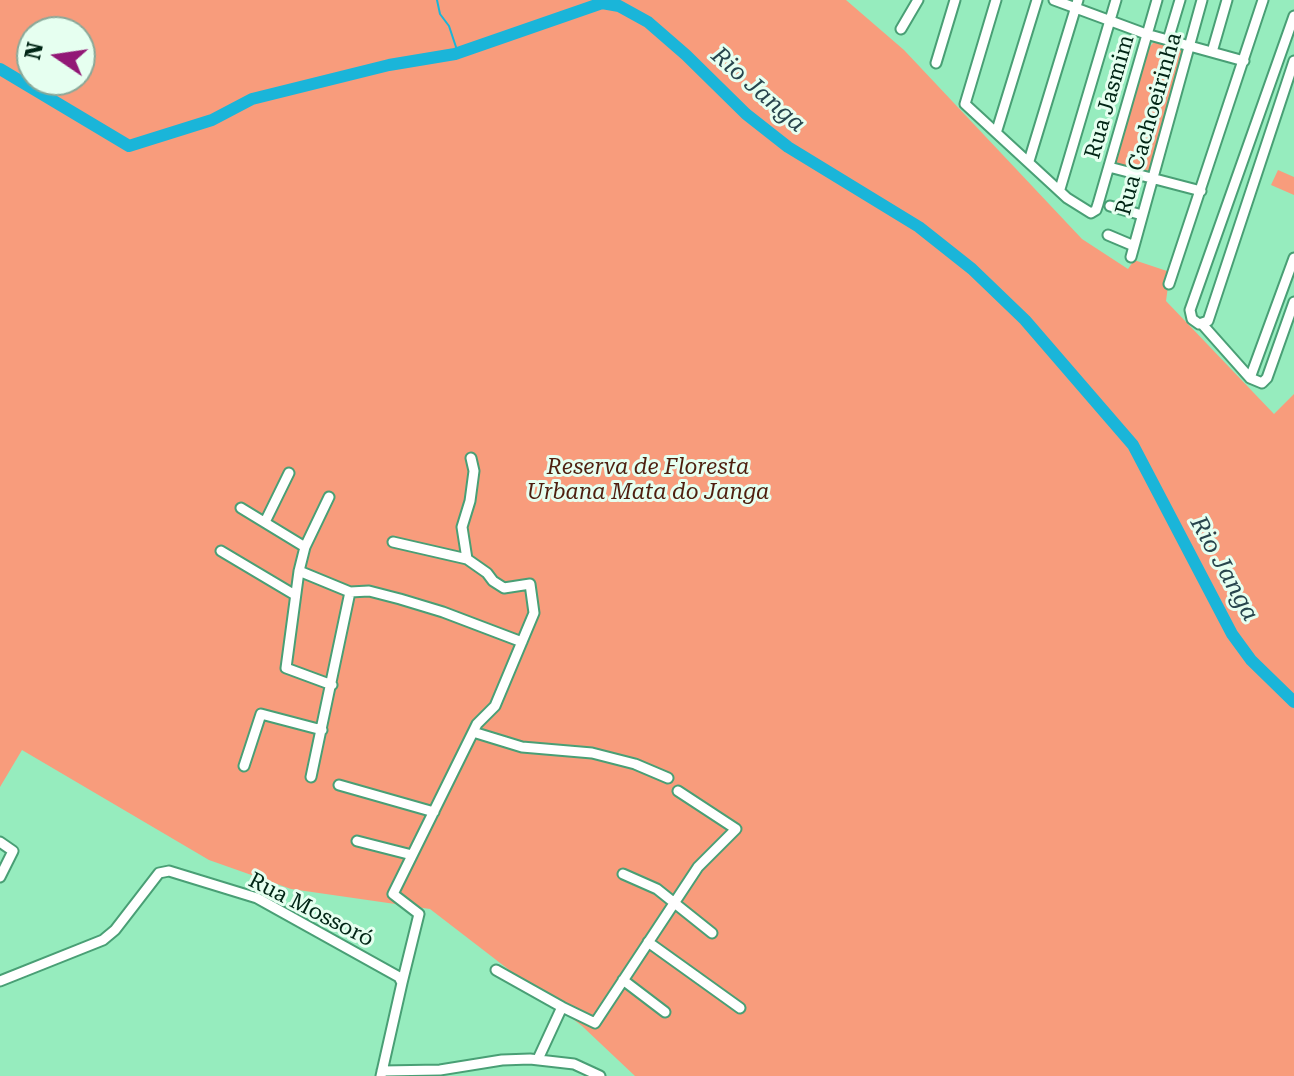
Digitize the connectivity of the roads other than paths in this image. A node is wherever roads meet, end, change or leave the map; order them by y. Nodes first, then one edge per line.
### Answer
1 (918, 0) edge
2 (955, 0) edge
3 (996, 0) edge
4 (1037, 0) edge
5 (1054, 0) edge
6 (1116, 0) edge
7 (1157, 0) edge
8 (1180, 0) edge
9 (1202, 0) edge
10 (1227, 0) edge
11 (1263, 0) edge
12 (1077, 4) edge
13 (1294, 16) edge
14 (1110, 21) junction
15 (901, 29) dead end
16 (1146, 34) junction
17 (1168, 40) junction
18 (1189, 46) junction
19 (1289, 46) edge
20 (1212, 52) junction
21 (1244, 61) junction
22 (1294, 61) edge
23 (936, 63) dead end
24 (997, 130) junction
25 (1029, 161) junction
26 (1109, 167) junction
27 (1239, 177) junction
28 (1152, 178) junction
29 (1253, 182) junction
30 (1060, 189) junction
31 (1201, 191) junction
32 (1110, 206) dead end
33 (1142, 215) junction
34 (1108, 235) dead end
35 (1134, 246) junction
36 (1131, 257) dead end
37 (1294, 258) edge
38 (1169, 284) dead end
39 (1280, 293) junction
40 (1294, 301) edge
41 (1205, 322) junction
42 (1250, 378) junction
43 (471, 458) dead end
44 (289, 473) dead end
45 (329, 497) dead end
46 (241, 508) dead end
47 (265, 522) junction
48 (393, 542) dead end
49 (305, 547) junction
50 (221, 551) dead end
51 (467, 559) junction
52 (299, 571) junction
53 (350, 592) junction
54 (295, 595) junction
55 (522, 642) junction
56 (332, 685) junction
57 (322, 730) junction
58 (473, 732) junction
59 (244, 766) dead end
60 (311, 777) dead end
61 (668, 778) dead end
62 (339, 785) dead end
63 (678, 791) dead end
64 (434, 812) junction
65 (357, 841) dead end
66 (0, 842) edge
67 (412, 855) junction
68 (623, 874) dead end
69 (0, 877) edge
70 (675, 903) junction
71 (712, 933) dead end
72 (648, 942) junction
73 (496, 970) dead end
74 (623, 980) junction
75 (0, 981) edge
76 (402, 983) junction
77 (562, 1007) junction
78 (740, 1008) dead end
79 (665, 1012) dead end
80 (538, 1059) junction
81 (382, 1074) edge
82 (600, 1076) edge

1 - 15 street
2 - 23 street
3 - 24 street
4 - 24 street
5 - 12 street
6 - 14 street
7 - 16 street, Rua Jasmim
8 - 17 street
9 - 18 street, Rua Cachoeirinha
10 - 20 street
11 - 21 street
12 - 14 street
12 - 25 street
13 - 19 street
14 - 16 street
14 - 30 street
16 - 17 street
16 - 26 street, Rua Jasmim
17 - 18 street
18 - 20 street
18 - 28 street, Rua Cachoeirinha
19 - 27 street
20 - 21 street
21 - 31 street
22 - 29 street
24 - 25 street
25 - 30 street
26 - 28 street
26 - 30 street, Rua Jasmim
27 - 29 street
27 - 41 street
28 - 31 street
28 - 33 street, Rua Cachoeirinha
29 - 41 street
31 - 38 street
32 - 33 street
33 - 35 street, Rua Cachoeirinha
34 - 35 street
35 - 36 street, Rua Cachoeirinha
37 - 39 street
39 - 40 street
39 - 42 street
40 - 42 street
41 - 42 street
43 - 51 street
44 - 47 street
45 - 49 street
46 - 47 street
47 - 49 street
48 - 51 street
49 - 52 street
50 - 54 street
51 - 55 street
52 - 53 street
52 - 54 street
53 - 55 street
53 - 56 street
54 - 56 street
55 - 58 street
56 - 57 street
57 - 59 street
57 - 60 street
58 - 61 street
58 - 64 street
62 - 64 street
63 - 70 street
64 - 67 street
65 - 67 street
66 - 69 street
67 - 76 street
68 - 70 street
70 - 71 street
70 - 72 street
72 - 74 street
72 - 78 street
73 - 77 street
74 - 77 street
74 - 79 street
75 - 76 street, Rua Mossoró
76 - 81 street
77 - 80 street
80 - 81 street
80 - 82 street

